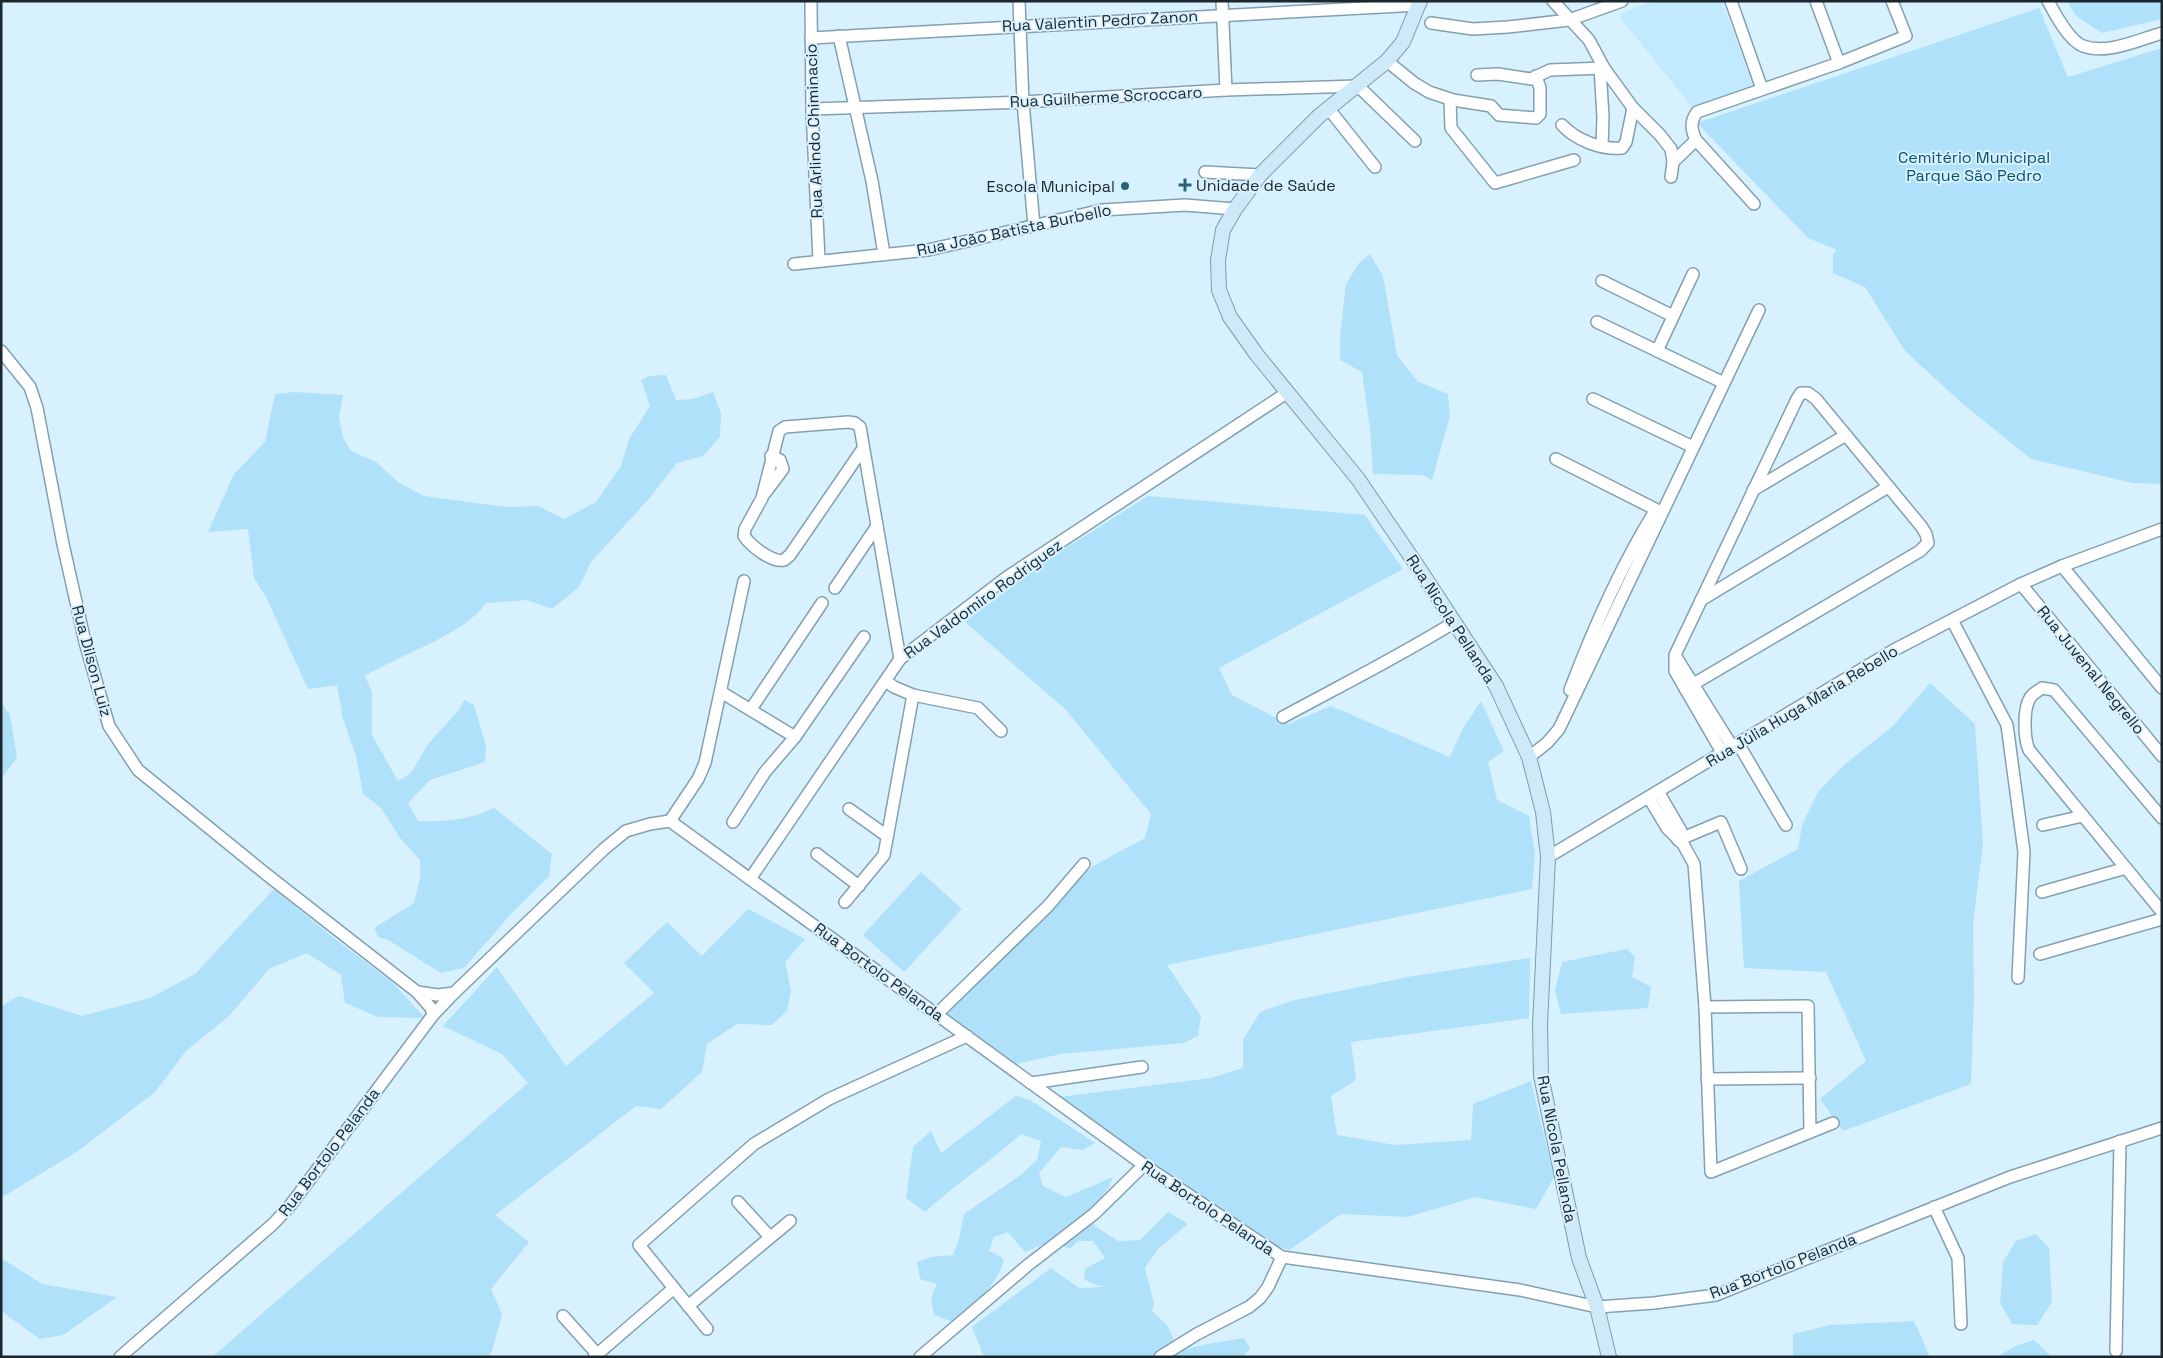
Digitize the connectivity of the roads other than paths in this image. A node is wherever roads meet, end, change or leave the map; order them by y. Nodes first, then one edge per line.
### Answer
1 (811, 1) edge
2 (1019, 1) edge
3 (1222, 1) edge
4 (1553, 1) edge
5 (1622, 1) edge
6 (1731, 1) edge
7 (1816, 1) edge
8 (1892, 1) edge
9 (2048, 1) edge
10 (1419, 3) edge
11 (1222, 14) junction
12 (1569, 20) junction
13 (1431, 23) dead end
14 (1020, 26) junction
15 (2162, 33) edge
16 (839, 36) junction
17 (811, 38) junction
18 (1387, 61) junction
19 (1839, 63) junction
20 (1602, 68) junction
21 (1477, 75) dead end
22 (1536, 76) junction
23 (1358, 86) junction
24 (1762, 89) junction
25 (1226, 90) junction
26 (1450, 100) junction
27 (1023, 102) junction
28 (854, 107) junction
29 (812, 108) junction
30 (1328, 108) junction
31 (1633, 108) junction
32 (1562, 125) dead end
33 (1696, 140) junction
34 (1415, 141) dead end
35 (1602, 146) junction
36 (1574, 160) dead end
37 (1673, 162) junction
38 (1375, 167) dead end
39 (1205, 172) dead end
40 (1260, 175) junction
41 (1671, 177) dead end
42 (1754, 204) dead end
43 (1235, 209) junction
44 (1034, 226) junction
45 (884, 254) junction
46 (819, 260) junction
47 (794, 264) dead end
48 (1692, 274) dead end
49 (1602, 281) dead end
50 (1759, 310) dead end
51 (1673, 316) junction
52 (1597, 322) dead end
53 (1, 351) edge
54 (1657, 351) junction
55 (1724, 383) junction
56 (1288, 392) junction
57 (1593, 398) dead end
58 (1846, 435) junction
59 (1692, 447) junction
60 (862, 450) junction
61 (1556, 459) dead end
62 (1888, 487) junction
63 (1753, 490) junction
64 (1658, 511) junction
65 (877, 526) junction
66 (2162, 529) edge
67 (2062, 566) junction
68 (744, 580) dead end
69 (2021, 584) junction
70 (835, 588) dead end
71 (1701, 600) junction
72 (822, 603) dead end
73 (1952, 620) junction
74 (1453, 623) junction
75 (864, 638) dead end
76 (900, 660) junction
77 (886, 680) junction
78 (1689, 686) junction
79 (2162, 688) edge
80 (721, 692) junction
81 (913, 695) junction
82 (751, 709) junction
83 (1283, 717) dead end
84 (1001, 731) dead end
85 (795, 737) junction
86 (1732, 749) junction
87 (2162, 756) edge
88 (1530, 757) junction
89 (1654, 796) junction
90 (849, 809) dead end
91 (2083, 816) junction
92 (2162, 818) edge
93 (670, 821) junction
94 (733, 822) dead end
95 (1786, 825) dead end
96 (2042, 825) dead end
97 (888, 836) junction
98 (1681, 841) junction
99 (817, 854) dead end
100 (1548, 857) junction
101 (1084, 864) dead end
102 (2126, 868) junction
103 (1741, 869) dead end
104 (750, 879) junction
105 (859, 886) junction
106 (2042, 892) dead end
107 (845, 902) dead end
108 (2162, 912) edge
109 (2162, 919) edge
110 (2040, 954) dead end
111 (2018, 978) dead end
112 (417, 992) junction
113 (454, 993) junction
114 (1704, 1007) junction
115 (937, 1014) junction
116 (433, 1015) junction
117 (967, 1036) junction
118 (1142, 1067) dead end
119 (1810, 1078) junction
120 (1707, 1079) junction
121 (1031, 1083) junction
122 (1833, 1123) dead end
123 (2162, 1128) edge
124 (1810, 1132) junction
125 (2120, 1141) junction
126 (1144, 1165) junction
127 (738, 1202) dead end
128 (1934, 1207) junction
129 (790, 1221) dead end
130 (770, 1237) junction
131 (1282, 1257) junction
132 (674, 1288) junction
133 (688, 1306) junction
134 (1597, 1307) junction
135 (562, 1316) dead end
136 (1961, 1324) dead end
137 (707, 1329) dead end
138 (2116, 1351) dead end
139 (595, 1356) edge
140 (120, 1357) edge
141 (920, 1357) edge
142 (1160, 1357) edge
143 (1609, 1357) edge

1 - 17 street, Rua Arlindo Chiminacio
2 - 14 street
3 - 11 street
4 - 12 street
5 - 12 street
6 - 24 street
7 - 19 street
8 - 19 street
9 - 15 street
10 - 11 street, Rua Valentin Pedro Zanon
10 - 18 main road, Rua Nicola Pellanda
11 - 14 street, Rua Valentin Pedro Zanon
11 - 25 street
12 - 13 street
12 - 20 street
14 - 16 street, Rua Valentin Pedro Zanon
14 - 27 street
16 - 17 street, Rua Valentin Pedro Zanon
16 - 28 street
17 - 29 street, Rua Arlindo Chiminacio
18 - 23 main road, Rua Nicola Pellanda
18 - 26 street
19 - 24 street
20 - 22 street
20 - 31 street
20 - 35 street
21 - 22 street
22 - 26 street
23 - 25 street, Rua Guilherme Scroccaro
23 - 30 main road, Rua Nicola Pellanda
23 - 34 street
24 - 33 street
25 - 27 street, Rua Guilherme Scroccaro
26 - 36 street
27 - 28 street, Rua Guilherme Scroccaro
27 - 44 street
28 - 29 street, Rua Guilherme Scroccaro
28 - 45 street
29 - 46 street, Rua Arlindo Chiminacio
30 - 38 street
30 - 40 main road, Rua Nicola Pellanda
31 - 35 street
31 - 37 street
32 - 35 street
33 - 37 street
33 - 42 street
37 - 41 street
39 - 40 street
40 - 43 main road, Rua Nicola Pellanda
43 - 44 street, Rua João Batista Burbello
43 - 56 main road, Rua Nicola Pellanda
44 - 45 street, Rua João Batista Burbello
45 - 46 street, Rua João Batista Burbello
46 - 47 street, Rua João Batista Burbello
48 - 51 street
49 - 51 street
50 - 55 street
51 - 54 street
52 - 54 street
53 - 112 street, Rua Dilson Luiz
54 - 55 street
55 - 59 street
56 - 74 main road, Rua Nicola Pellanda
56 - 76 street, Rua Valdomiro Rodriguez
57 - 59 street
58 - 62 street
58 - 63 street
58 - 63 street
59 - 64 street
60 - 60 street
60 - 65 street
61 - 64 street
62 - 71 street
62 - 78 street
63 - 71 street
64 - 88 street
65 - 70 street
65 - 76 street
66 - 67 street, Rua Júlia Huga Maria Rebello
67 - 69 street, Rua Júlia Huga Maria Rebello
67 - 79 street
68 - 80 street
69 - 73 street, Rua Júlia Huga Maria Rebello
69 - 87 street, Rua Juvenal Negrello
71 - 78 street
72 - 82 street
73 - 86 street, Rua Júlia Huga Maria Rebello
73 - 111 street
74 - 83 street
74 - 88 main road, Rua Nicola Pellanda
75 - 85 street
76 - 77 street, Rua Valdomiro Rodriguez
77 - 81 street
77 - 104 street, Rua Valdomiro Rodriguez
78 - 86 street
80 - 82 street
80 - 93 street
81 - 84 street
81 - 97 street
82 - 85 street
85 - 94 street
86 - 89 street, Rua Júlia Huga Maria Rebello
86 - 95 street
88 - 100 main road, Rua Nicola Pellanda
89 - 98 street
89 - 100 street, Rua Júlia Huga Maria Rebello
90 - 97 street
91 - 92 street
91 - 96 street
91 - 102 street
93 - 104 street, Rua Bortolo Pelanda
93 - 113 street, Rua Bortolo Pelanda
97 - 105 street
98 - 103 street
98 - 114 street
99 - 105 street
100 - 134 main road, Rua Nicola Pellanda
101 - 115 street
102 - 106 street
102 - 108 street
104 - 115 street, Rua Bortolo Pelanda
105 - 107 street
109 - 110 street
112 - 113 street
112 - 116 street, Rua Dilson Luiz
113 - 116 street, Rua Bortolo Pelanda
114 - 119 street
114 - 120 street
115 - 117 street, Rua Bortolo Pelanda
116 - 140 street, Rua Bortolo Pelanda
117 - 121 street, Rua Bortolo Pelanda
117 - 132 street
118 - 121 street
119 - 120 street
119 - 124 street
120 - 124 street
121 - 126 street, Rua Bortolo Pelanda
122 - 124 street
123 - 125 street, Rua Bortolo Pelanda
125 - 128 street, Rua Bortolo Pelanda
125 - 138 street
126 - 131 street, Rua Bortolo Pelanda
126 - 141 street
127 - 130 street
128 - 134 street, Rua Bortolo Pelanda
128 - 136 street
129 - 130 street
130 - 133 street
131 - 134 street, Rua Bortolo Pelanda
131 - 142 street
132 - 133 street
132 - 139 street
133 - 137 street
134 - 143 main road, Rua Nicola Pellanda
135 - 139 street

